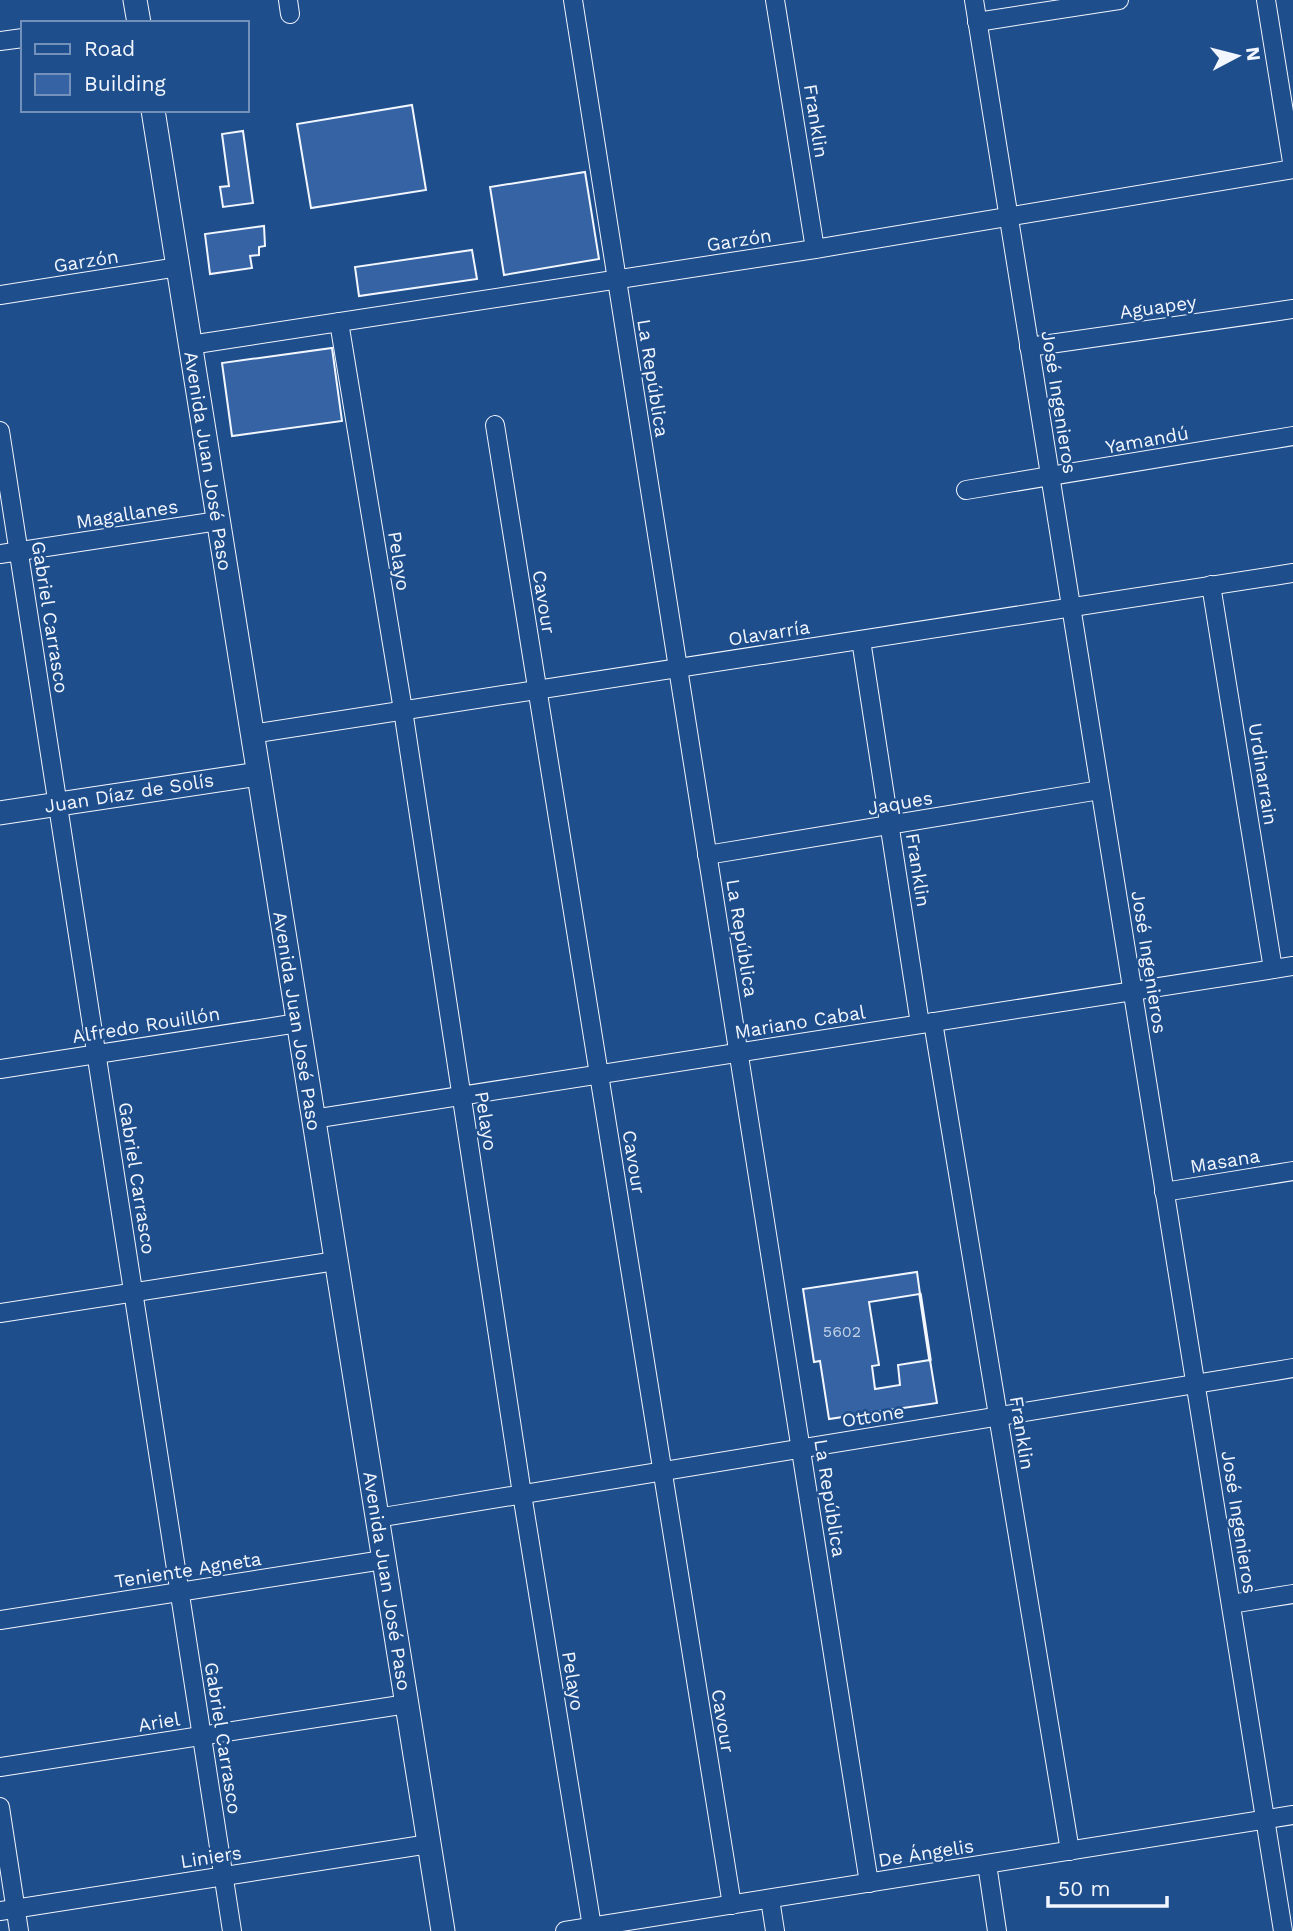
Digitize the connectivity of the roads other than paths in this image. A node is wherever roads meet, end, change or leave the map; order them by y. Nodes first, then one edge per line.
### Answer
1 (573, 0) edge
2 (775, 0) edge
3 (974, 0) edge
4 (1119, 0) edge
5 (1266, 0) edge
6 (977, 22) junction
7 (21, 38) edge
8 (0, 41) edge
9 (153, 112) edge
10 (1293, 169) edge
11 (1007, 217) junction
12 (815, 249) junction
13 (178, 267) junction
14 (617, 280) junction
15 (0, 295) edge
16 (1293, 309) edge
17 (339, 323) junction
18 (190, 345) junction
19 (1029, 347) junction
20 (495, 425) dead end
21 (0, 431) edge
22 (1293, 436) edge
23 (1050, 477) junction
24 (966, 490) dead end
25 (218, 521) junction
26 (19, 551) junction
27 (0, 554) edge
28 (1293, 573) edge
29 (1211, 585) junction
30 (1071, 607) junction
31 (861, 640) junction
32 (678, 668) junction
33 (537, 690) junction
34 (403, 710) junction
35 (251, 734) junction
36 (258, 774) junction
37 (1100, 790) junction
38 (58, 804) junction
39 (0, 813) edge
40 (890, 826) junction
41 (707, 855) junction
42 (1293, 966) edge
43 (1273, 970) junction
44 (1132, 991) junction
45 (298, 1023) junction
46 (927, 1023) junction
47 (738, 1053) junction
48 (96, 1054) junction
49 (0, 1069) edge
50 (600, 1074) junction
51 (461, 1096) junction
52 (313, 1119) junction
53 (1293, 1171) edge
54 (1164, 1192) junction
55 (336, 1261) junction
56 (133, 1293) junction
57 (0, 1313) edge
58 (1293, 1368) edge
59 (1195, 1384) junction
60 (998, 1416) junction
61 (801, 1449) junction
62 (661, 1472) junction
63 (522, 1494) junction
64 (377, 1518) junction
65 (383, 1560) junction
66 (179, 1592) junction
67 (1293, 1594) edge
68 (1231, 1604) junction
69 (0, 1620) edge
70 (407, 1704) junction
71 (202, 1736) junction
72 (0, 1767) edge
73 (0, 1807) edge
74 (1293, 1815) edge
75 (1265, 1820) junction
76 (429, 1844) junction
77 (1070, 1851) junction
78 (987, 1864) junction
79 (223, 1876) junction
80 (869, 1883) junction
81 (769, 1899) junction
82 (732, 1905) junction
83 (8, 1910) edge
84 (592, 1927) junction
85 (19, 1931) edge
86 (232, 1931) edge
87 (443, 1931) edge
88 (565, 1931) edge
89 (775, 1931) edge
90 (997, 1931) edge
91 (1283, 1931) edge

1 - 14 street, La República
2 - 12 street, Franklin
3 - 6 street, José Ingenieros
4 - 6 street
5 - 10 street
6 - 11 street, José Ingenieros
7 - 8 street
9 - 13 main road, Avenida Juan José Paso
10 - 11 street, Garzón
11 - 12 street, Garzón
11 - 19 street, José Ingenieros
12 - 14 street, Garzón
13 - 15 street, Garzón
13 - 18 main road, Avenida Juan José Paso
14 - 17 street, Garzón
14 - 32 street, La República
16 - 19 street, Aguapey
17 - 18 street, Garzón
17 - 34 street, Pelayo
18 - 25 main road, Avenida Juan José Paso
19 - 23 street, José Ingenieros
20 - 33 street, Cavour
21 - 26 street, Gabriel Carrasco
22 - 23 street, Yamandú
23 - 24 street, Yamandú
23 - 30 street, José Ingenieros
25 - 26 street, Magallanes
25 - 35 main road, Avenida Juan José Paso
26 - 27 street, Magallanes
26 - 38 street, Gabriel Carrasco
28 - 29 street, Olavarría
29 - 30 street, Olavarría
29 - 43 street, Urdinarrain
30 - 31 street, Olavarría
30 - 37 street, José Ingenieros
31 - 32 street, Olavarría
31 - 40 street, Franklin
32 - 33 street, Olavarría
32 - 41 street, La República
33 - 34 street, Olavarría
33 - 50 street, Cavour
34 - 35 street, Olavarría
34 - 51 street, Pelayo
35 - 36 main road, Avenida Juan José Paso
36 - 38 main road, Juan Díaz de Solís
36 - 45 main road, Avenida Juan José Paso
37 - 40 street, Jaques
37 - 44 street, José Ingenieros
38 - 39 main road, Juan Díaz de Solís
38 - 48 street, Gabriel Carrasco
40 - 41 street, Jaques
40 - 46 street, Franklin
41 - 47 street, La República
42 - 43 street, Mariano Cabal
43 - 44 street, Mariano Cabal
44 - 46 street, Mariano Cabal
44 - 54 street, José Ingenieros
45 - 48 street, Alfredo Rouillón
45 - 52 main road, Avenida Juan José Paso
46 - 47 street, Mariano Cabal
46 - 60 street, Franklin
47 - 50 street, Mariano Cabal
47 - 61 street, La República
48 - 49 street, Alfredo Rouillón
48 - 56 street, Gabriel Carrasco
50 - 51 street, Mariano Cabal
50 - 62 street, Cavour
51 - 52 street, Mariano Cabal
51 - 63 street, Pelayo
52 - 55 main road, Avenida Juan José Paso
53 - 54 street, Masana
54 - 59 street, José Ingenieros
55 - 56 street
55 - 64 main road, Avenida Juan José Paso
56 - 57 street
56 - 66 street, Gabriel Carrasco
58 - 59 street, Ottone
59 - 60 street, Ottone
59 - 68 street, José Ingenieros
60 - 61 street, Ottone
60 - 77 street, Franklin
61 - 62 street, Ottone
61 - 80 street, La República
62 - 63 street, Ottone
62 - 82 street, Cavour
63 - 64 street, Ottone
63 - 84 street, Pelayo
64 - 65 main road, Avenida Juan José Paso
65 - 66 street, Teniente Agneta
65 - 70 main road, Avenida Juan José Paso
66 - 69 street, Teniente Agneta
66 - 71 street, Gabriel Carrasco
67 - 68 street
68 - 75 street, José Ingenieros
70 - 71 street, Ariel
70 - 76 main road, Avenida Juan José Paso
71 - 72 street, Ariel
71 - 79 street, Gabriel Carrasco
73 - 83 street
74 - 75 street, De Ángelis
75 - 77 street, De Ángelis
75 - 91 street, José Ingenieros
76 - 79 street, Liniers
76 - 87 main road, Avenida Juan José Paso
77 - 78 street, De Ángelis
78 - 80 street, De Ángelis
78 - 90 street
79 - 83 street, Liniers
79 - 86 street, Gabriel Carrasco
80 - 81 street, De Ángelis
81 - 82 street, De Ángelis
81 - 89 street
82 - 84 street, De Ángelis
83 - 85 street
84 - 88 street, De Ángelis

